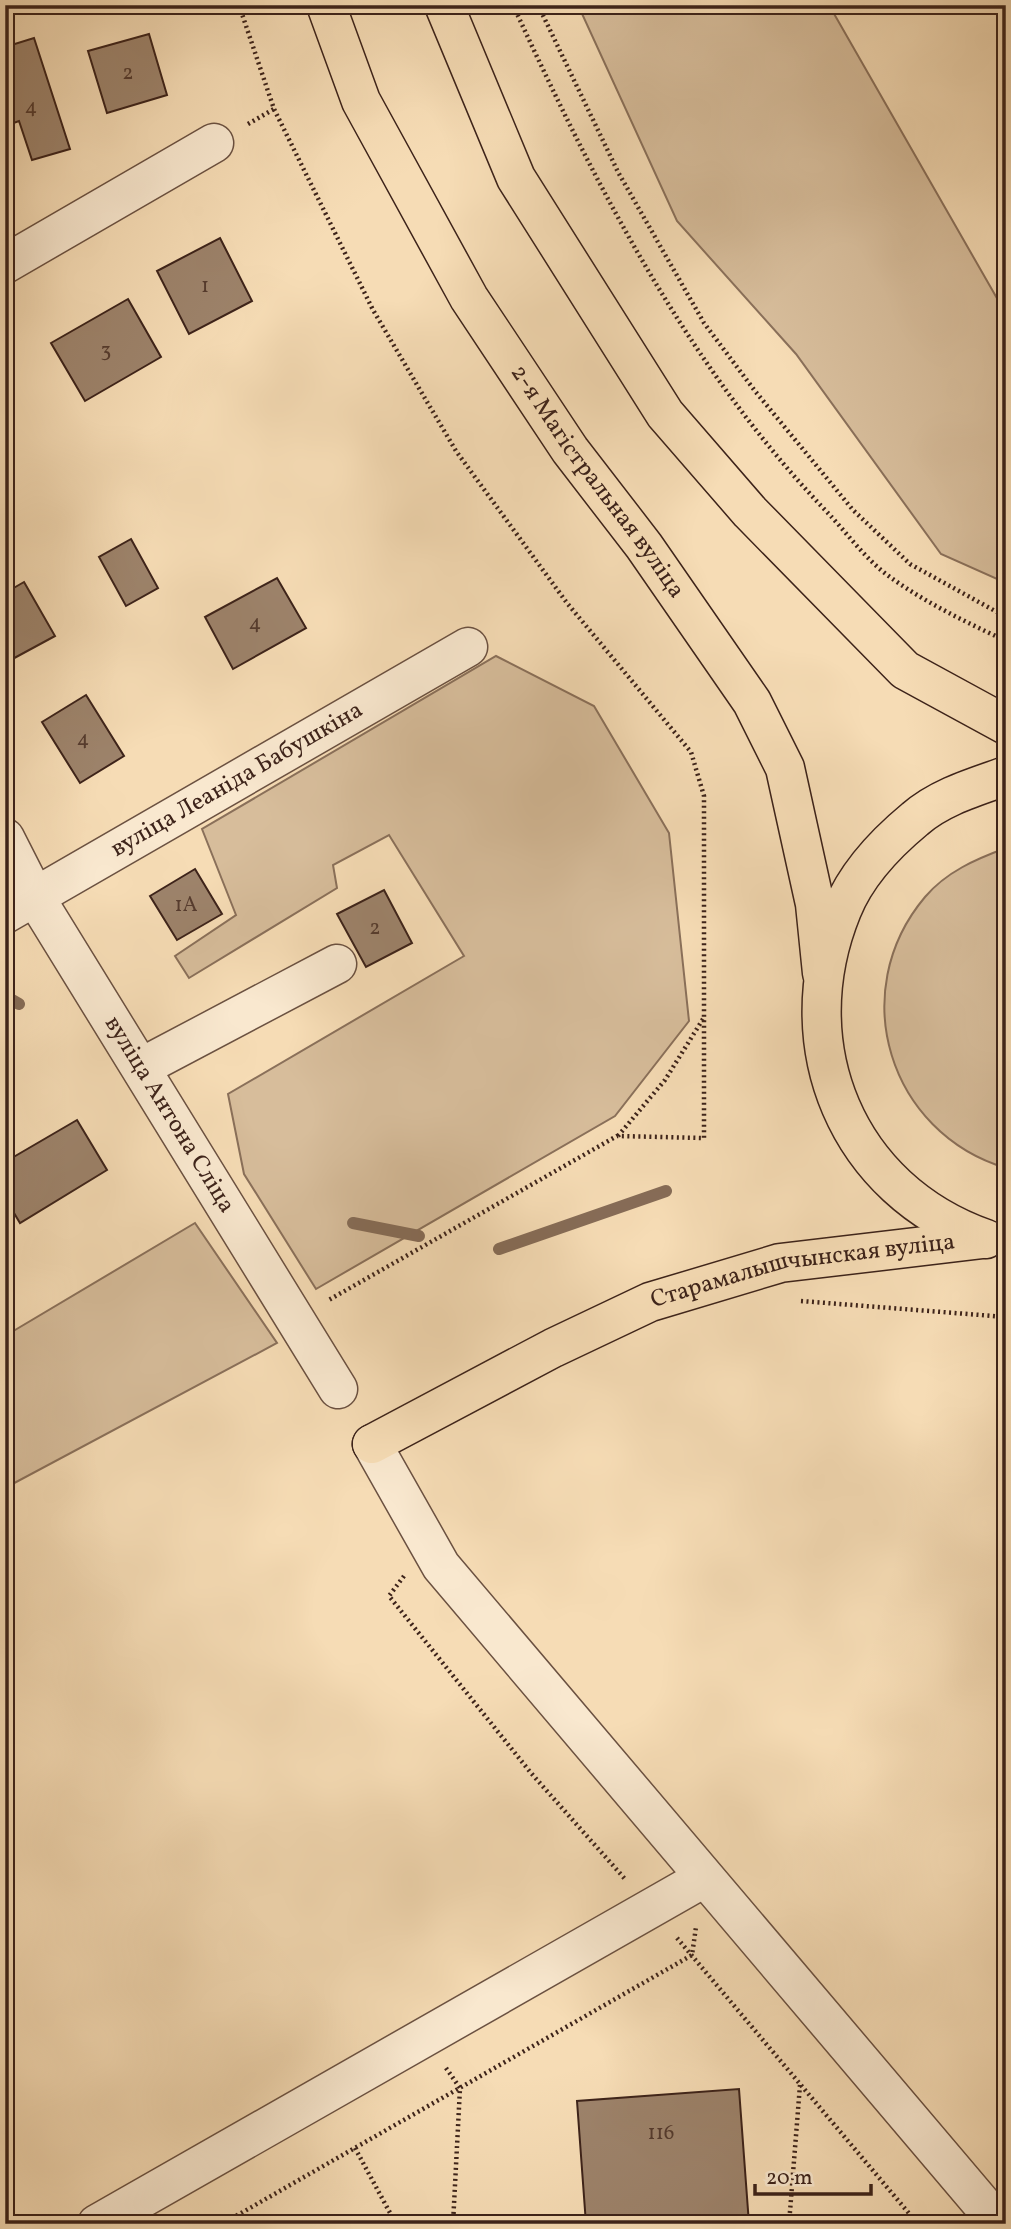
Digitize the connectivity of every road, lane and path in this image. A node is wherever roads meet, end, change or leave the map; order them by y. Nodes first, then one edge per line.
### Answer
1 (239, 5) edge
2 (326, 5) edge
3 (444, 5) edge
4 (513, 5) edge
5 (538, 5) edge
6 (215, 143) dead end
7 (5, 264) edge
8 (1006, 617) edge
9 (1006, 641) edge
10 (468, 647) dead end
11 (1006, 725) edge
12 (1006, 776) edge
13 (5, 838) edge
14 (20, 906) edge
15 (337, 964) dead end
16 (822, 973) junction
17 (704, 1018) junction
18 (142, 1067) junction
19 (617, 1136) junction
20 (994, 1242) edge
21 (796, 1298) dead end
22 (1006, 1317) edge
23 (296, 1319) junction
24 (338, 1389) dead end
25 (372, 1444) joint
26 (704, 1878) junction
27 (692, 1955) dead end
28 (425, 2036) junction
29 (800, 2084) dead end
30 (460, 2088) junction
31 (355, 2148) junction
32 (97, 2224) edge
33 (222, 2224) edge
34 (396, 2224) edge
35 (453, 2224) edge
36 (789, 2224) edge
37 (999, 2224) edge

1 - 17 path
2 - 16 main road, 2-я Магістральная вуліца
3 - 11 main road
4 - 9 path
5 - 8 path
6 - 7 street
10 - 14 street, вуліца Леаніда Бабушкіна
12 - 16 main road, Старамалышчынская вуліца
13 - 14 street, вуліца Антона Сліца
14 - 18 street, вуліца Антона Сліца
15 - 18 street
16 - 20 main road, Старамалышчынская вуліца
17 - 19 path
17 - 19 path
18 - 23 street, вуліца Антона Сліца
19 - 23 path
20 - 25 main road, Старамалышчынская вуліца
21 - 22 path
23 - 24 street, вуліца Антона Сліца
25 - 26 street
26 - 28 street
26 - 37 street
27 - 30 path
28 - 30 path
28 - 32 street
29 - 36 path
30 - 31 path
30 - 35 path
31 - 33 path
31 - 34 path

